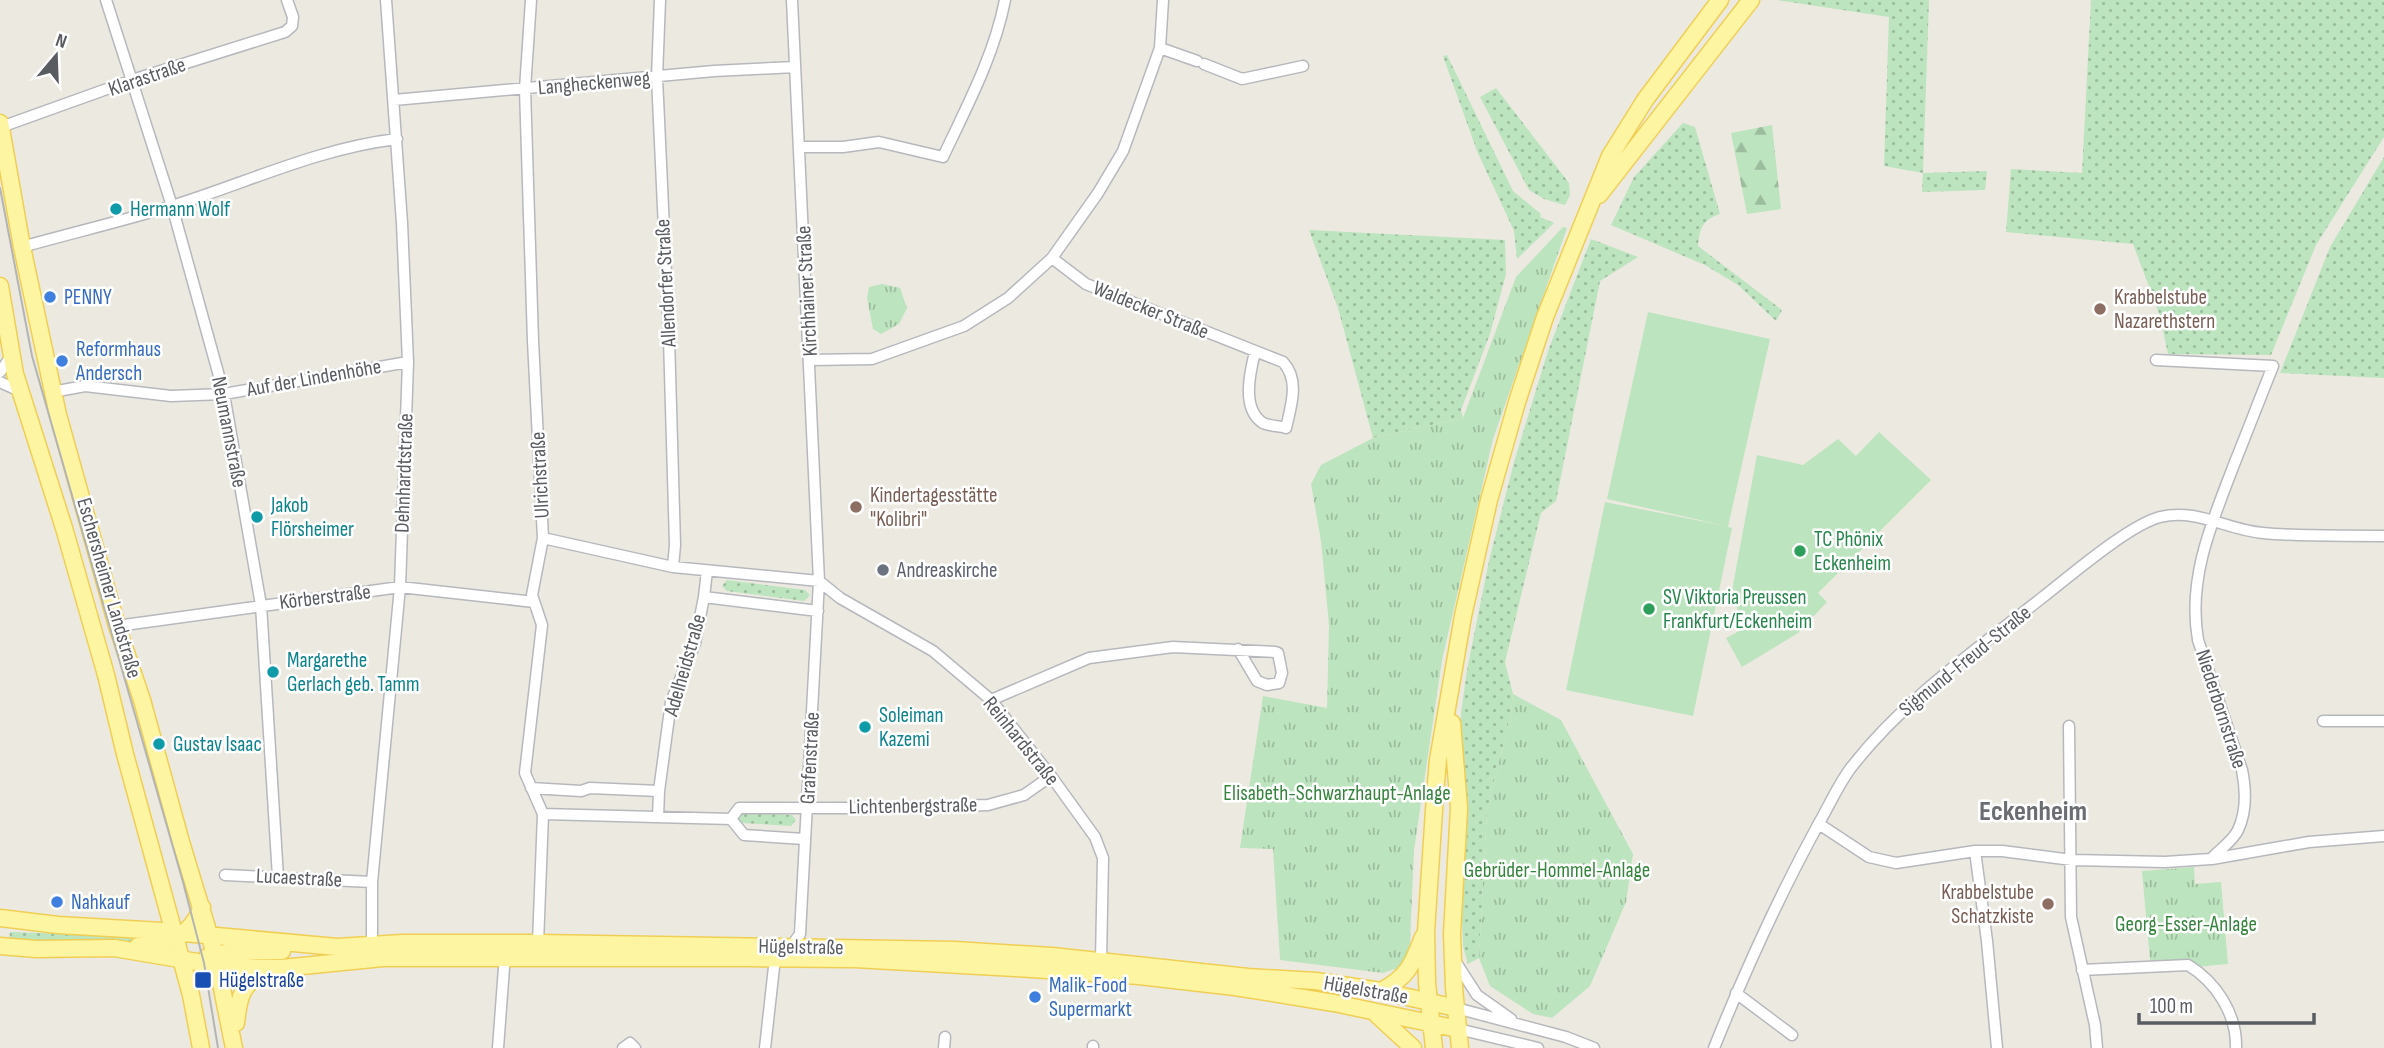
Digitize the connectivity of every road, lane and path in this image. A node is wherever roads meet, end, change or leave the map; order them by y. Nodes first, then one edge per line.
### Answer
1 (106, 0) edge
2 (288, 0) edge
3 (386, 0) edge
4 (531, 0) edge
5 (660, 0) edge
6 (792, 0) edge
7 (1005, 0) edge
8 (1163, 0) edge
9 (1720, 0) edge
10 (1751, 0) edge
11 (1160, 48) junction
12 (1303, 66) dead end
13 (795, 67) junction
14 (657, 77) junction
15 (132, 80) junction
16 (525, 89) junction
17 (394, 100) junction
18 (0, 125) edge
19 (397, 139) junction
20 (800, 147) junction
21 (1591, 205) junction
22 (172, 206) junction
23 (22, 247) junction
24 (1052, 258) junction
25 (0, 286) edge
26 (1255, 352) junction
27 (12, 354) junction
28 (810, 360) junction
29 (2156, 360) dead end
30 (408, 362) junction
31 (0, 372) edge
32 (0, 382) edge
33 (22, 392) junction
34 (52, 392) junction
35 (224, 394) junction
36 (2212, 520) junction
37 (2384, 536) edge
38 (543, 538) junction
39 (673, 567) junction
40 (707, 571) junction
41 (819, 581) junction
42 (400, 587) junction
43 (704, 597) junction
44 (534, 602) junction
45 (261, 604) junction
46 (818, 611) junction
47 (117, 626) junction
48 (1238, 649) junction
49 (991, 700) junction
50 (1450, 703) junction
51 (2384, 721) edge
52 (2323, 722) dead end
53 (2069, 726) dead end
54 (1051, 776) junction
55 (531, 788) junction
56 (659, 791) junction
57 (807, 808) junction
58 (543, 814) junction
59 (658, 817) junction
60 (731, 819) junction
61 (1819, 824) junction
62 (2384, 836) edge
63 (804, 839) junction
64 (1975, 851) junction
65 (2211, 859) junction
66 (2072, 860) junction
67 (225, 875) dead end
68 (278, 877) junction
69 (372, 882) junction
70 (202, 908) junction
71 (0, 918) edge
72 (18, 921) junction
73 (0, 929) edge
74 (1426, 932) junction
75 (177, 935) junction
76 (210, 936) junction
77 (538, 943) junction
78 (2, 944) edge
79 (372, 945) junction
80 (337, 947) junction
81 (800, 947) junction
82 (114, 948) junction
83 (505, 951) junction
84 (1452, 957) junction
85 (775, 958) junction
86 (217, 959) junction
87 (1101, 960) junction
88 (189, 961) junction
89 (268, 968) junction
90 (2082, 970) junction
91 (1062, 971) junction
92 (1381, 992) junction
93 (1736, 993) junction
94 (1428, 1002) junction
95 (1456, 1008) junction
96 (1372, 1011) junction
97 (1430, 1022) junction
98 (1517, 1024) junction
99 (1458, 1029) junction
100 (1792, 1035) dead end
101 (1521, 1043) junction
102 (234, 1045) edge
103 (201, 1048) edge
104 (498, 1048) edge
105 (623, 1048) edge
106 (635, 1048) edge
107 (765, 1048) edge
108 (1413, 1048) edge
109 (1434, 1048) edge
110 (1460, 1048) edge
111 (1508, 1048) edge
112 (1538, 1048) edge
113 (1594, 1048) edge
114 (1714, 1048) edge
115 (1997, 1048) edge
116 (2097, 1048) edge
117 (2236, 1048) edge

1 - 15 street, Neumannstraße
2 - 15 street, Klarastraße
3 - 17 street, Dehnhardtstraße
4 - 16 street, Ulrichstraße
5 - 14 street, Allendorfer Straße
6 - 13 street, Kirchhainer Straße
7 - 20 street
8 - 11 street
9 - 21 main road
10 - 21 main road
11 - 12 street
11 - 24 street
13 - 14 street, Langheckenweg
13 - 20 street, Kirchhainer Straße
14 - 16 street, Langheckenweg
14 - 39 street, Allendorfer Straße
15 - 18 street, Klarastraße
15 - 22 street, Neumannstraße
16 - 17 street, Langheckenweg
16 - 38 street, Ulrichstraße
17 - 19 street, Dehnhardtstraße
18 - 23 main road, Eschersheimer Landstraße
19 - 22 street
19 - 30 street, Dehnhardtstraße
20 - 28 street, Kirchhainer Straße
21 - 50 main road
22 - 23 street
22 - 35 street, Neumannstraße
23 - 34 main road, Eschersheimer Landstraße
24 - 26 street, Waldecker Straße
24 - 28 street
25 - 27 main road, Eschersheimer Landstraße
26 - 26 street, Waldecker Straße
27 - 31 street
27 - 33 main road, Eschersheimer Landstraße
28 - 41 street, Kirchhainer Straße
29 - 36 street, Niederbornstraße
30 - 35 street, Auf der Lindenhöhe
30 - 42 street, Dehnhardtstraße
32 - 33 street
33 - 75 main road, Eschersheimer Landstraße
34 - 35 street, Auf der Lindenhöhe
34 - 47 main road, Eschersheimer Landstraße
35 - 45 street, Neumannstraße
36 - 37 street, Sigmund-Freud-Straße
36 - 61 street, Sigmund-Freud-Straße
36 - 65 street, Niederbornstraße
38 - 39 street
38 - 44 street, Ulrichstraße
39 - 40 street
40 - 41 street
40 - 43 street
41 - 46 street, Grafenstraße
41 - 49 street, Reinhardstraße
42 - 44 street, Körberstraße
42 - 45 street, Körberstraße
42 - 69 street, Dehnhardtstraße
43 - 46 street
43 - 56 street, Adelheidstraße
44 - 55 street, Ulrichstraße
45 - 47 street, Körberstraße
45 - 68 street, Neumannstraße
46 - 57 street, Grafenstraße
47 - 70 main road, Eschersheimer Landstraße
48 - 48 street
48 - 49 street
49 - 54 street, Reinhardstraße
50 - 74 main road
50 - 84 main road
51 - 52 street
53 - 66 street
54 - 57 street, Lichtenbergstraße
54 - 87 street, Reinhardstraße
55 - 56 street
55 - 58 street, Ulrichstraße
56 - 59 street, Adelheidstraße
57 - 60 street, Lichtenbergstraße
57 - 63 street, Grafenstraße
58 - 59 street, Lichtenbergstraße
58 - 77 street, Ulrichstraße
59 - 60 street, Lichtenbergstraße
60 - 63 street
61 - 64 street
61 - 93 street, Sigmund-Freud-Straße
62 - 65 street
63 - 81 street, Grafenstraße
64 - 66 street
64 - 115 street
65 - 66 street
66 - 90 street
67 - 68 street, Lucaestraße
68 - 69 street, Lucaestraße
69 - 79 street, Dehnhardtstraße
70 - 75 main road
70 - 76 main road, Eschersheimer Landstraße
71 - 72 main road, Hügelstraße
72 - 73 main road
72 - 75 main road, Hügelstraße
74 - 92 main road
74 - 94 main road
75 - 76 main road, Hügelstraße
75 - 82 main road
75 - 88 main road, Eschersheimer Landstraße
76 - 80 main road, Hügelstraße
76 - 86 main road, Eschersheimer Landstraße
77 - 81 main road, Hügelstraße
77 - 83 main road, Hügelstraße
78 - 82 main road, Hügelstraße
79 - 80 main road, Hügelstraße
79 - 83 main road, Hügelstraße
80 - 86 main road
81 - 85 main road, Hügelstraße
81 - 87 main road, Hügelstraße
81 - 91 main road, Hügelstraße
82 - 88 main road, Hügelstraße
83 - 85 main road, Hügelstraße
83 - 89 main road, Hügelstraße
83 - 104 street
84 - 95 main road
84 - 98 street
85 - 107 street
86 - 88 main road, Hügelstraße
86 - 89 main road, Hügelstraße
86 - 102 main road, Eschersheimer Landstraße
87 - 91 main road
87 - 92 main road, Hügelstraße
88 - 103 main road, Eschersheimer Landstraße
89 - 102 main road
90 - 116 street
90 - 117 street
91 - 96 main road, Hügelstraße
92 - 94 main road, Hügelstraße
93 - 100 street
93 - 114 street, Sigmund-Freud-Straße
94 - 95 main road, Hügelstraße
94 - 97 main road
95 - 98 street, Hügelstraße
95 - 99 main road
96 - 97 main road, Hügelstraße
96 - 108 main road
97 - 99 main road, Hügelstraße
97 - 109 main road
98 - 113 street, Hügelstraße
99 - 101 street, Hügelstraße
99 - 110 main road
101 - 111 street
101 - 112 street, Hügelstraße
105 - 106 street

